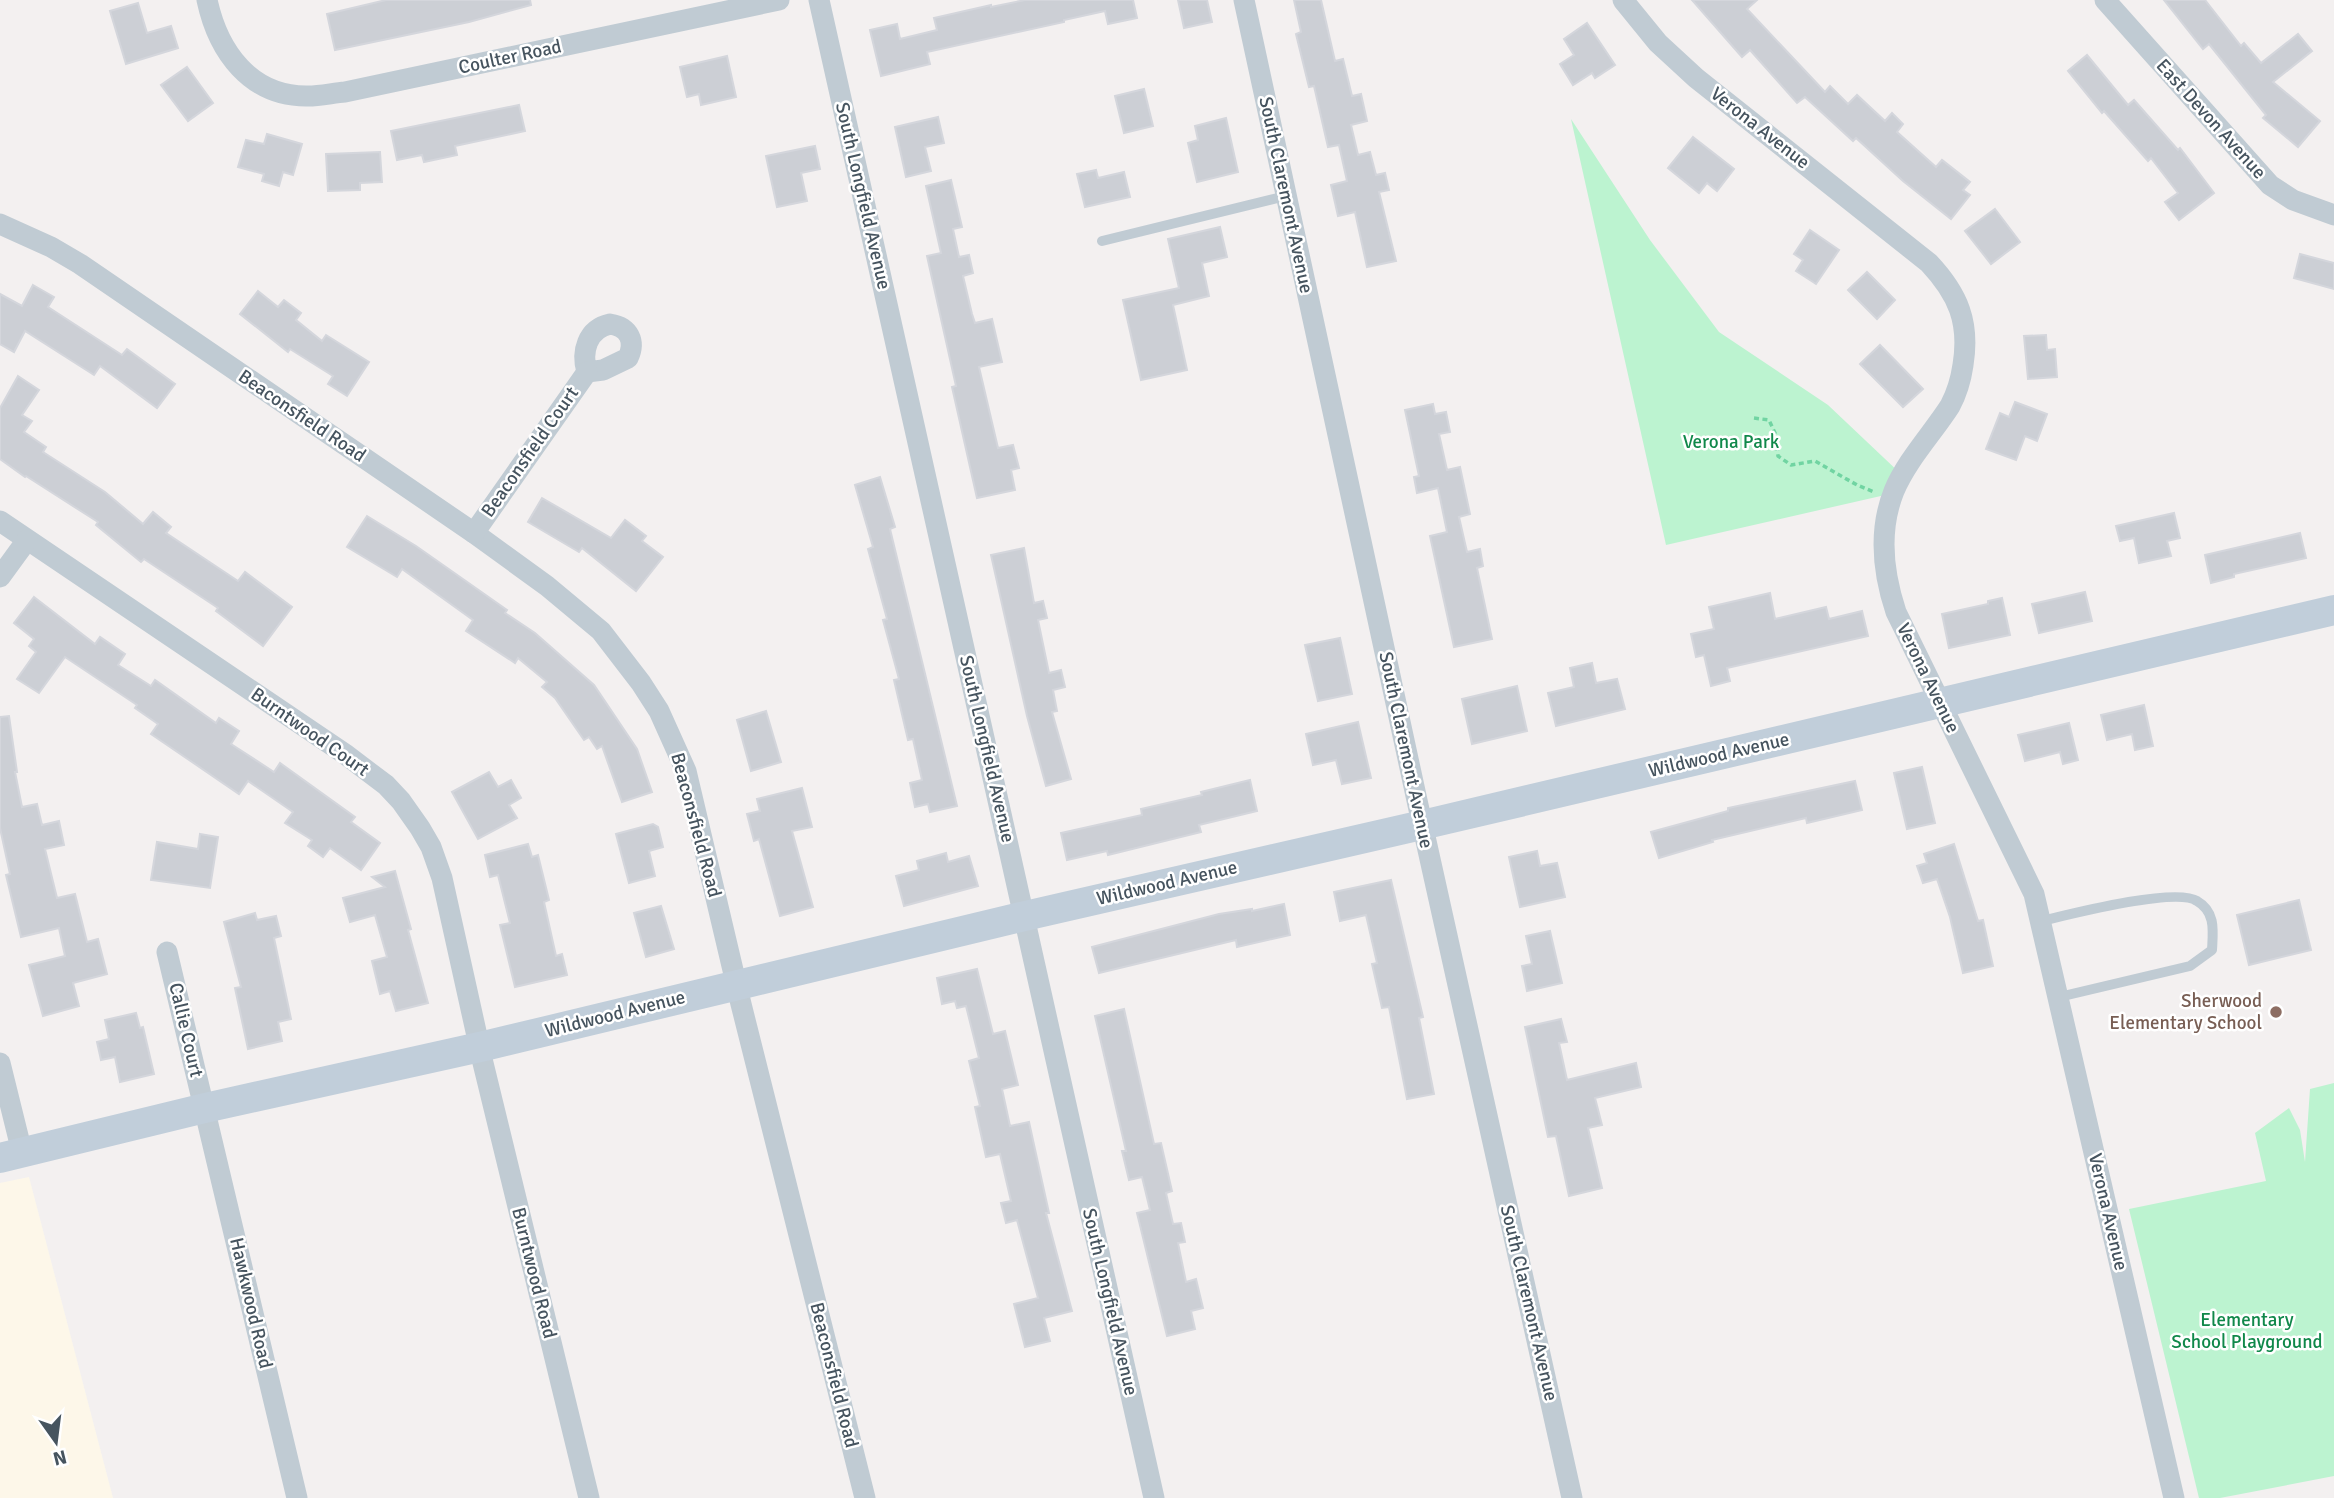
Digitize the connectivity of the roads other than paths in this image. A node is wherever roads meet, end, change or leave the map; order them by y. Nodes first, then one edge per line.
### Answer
1 (207, 0) edge
2 (779, 0) edge
3 (819, 0) edge
4 (1244, 0) edge
5 (1623, 0) edge
6 (2105, 0) edge
7 (1286, 196) junction
8 (2334, 215) edge
9 (0, 224) edge
10 (1102, 241) dead end
11 (587, 372) dead end
12 (0, 521) edge
13 (474, 533) junction
14 (27, 540) junction
15 (0, 577) edge
16 (2334, 610) edge
17 (1941, 703) junction
18 (1422, 825) junction
19 (1025, 916) junction
20 (2042, 921) junction
21 (167, 952) dead end
22 (736, 984) junction
23 (2059, 997) junction
24 (480, 1047) junction
25 (0, 1063) edge
26 (205, 1108) junction
27 (11, 1155) edge
28 (296, 1498) edge
29 (589, 1498) edge
30 (865, 1498) edge
31 (1154, 1498) edge
32 (1572, 1498) edge
33 (2174, 1498) edge

1 - 2 street, Coulter Road
3 - 19 street, South Longfield Avenue
4 - 7 street, South Claremont Avenue
5 - 17 street, Verona Avenue
6 - 8 street, East Devon Avenue
7 - 10 lane
7 - 18 street, South Claremont Avenue
9 - 13 street, Beaconsfield Road
11 - 13 street, Beaconsfield Court
12 - 14 street, Burntwood Court
13 - 22 street, Beaconsfield Road
14 - 15 street
14 - 24 street, Burntwood Court
16 - 17 street, Wildwood Avenue
17 - 18 street, Wildwood Avenue
17 - 20 street, Verona Avenue
18 - 19 street, Wildwood Avenue
18 - 32 street, South Claremont Avenue
19 - 22 street, Wildwood Avenue
19 - 31 street, South Longfield Avenue
20 - 23 street, Verona Avenue
20 - 23 lane
21 - 26 street, Callie Court
22 - 24 street, Wildwood Avenue
22 - 30 street, Beaconsfield Road
23 - 33 street, Verona Avenue
24 - 26 street, Wildwood Avenue
24 - 29 street, Burntwood Road
25 - 27 street
26 - 27 street, Wildwood Avenue
26 - 28 street, Hawkwood Road

